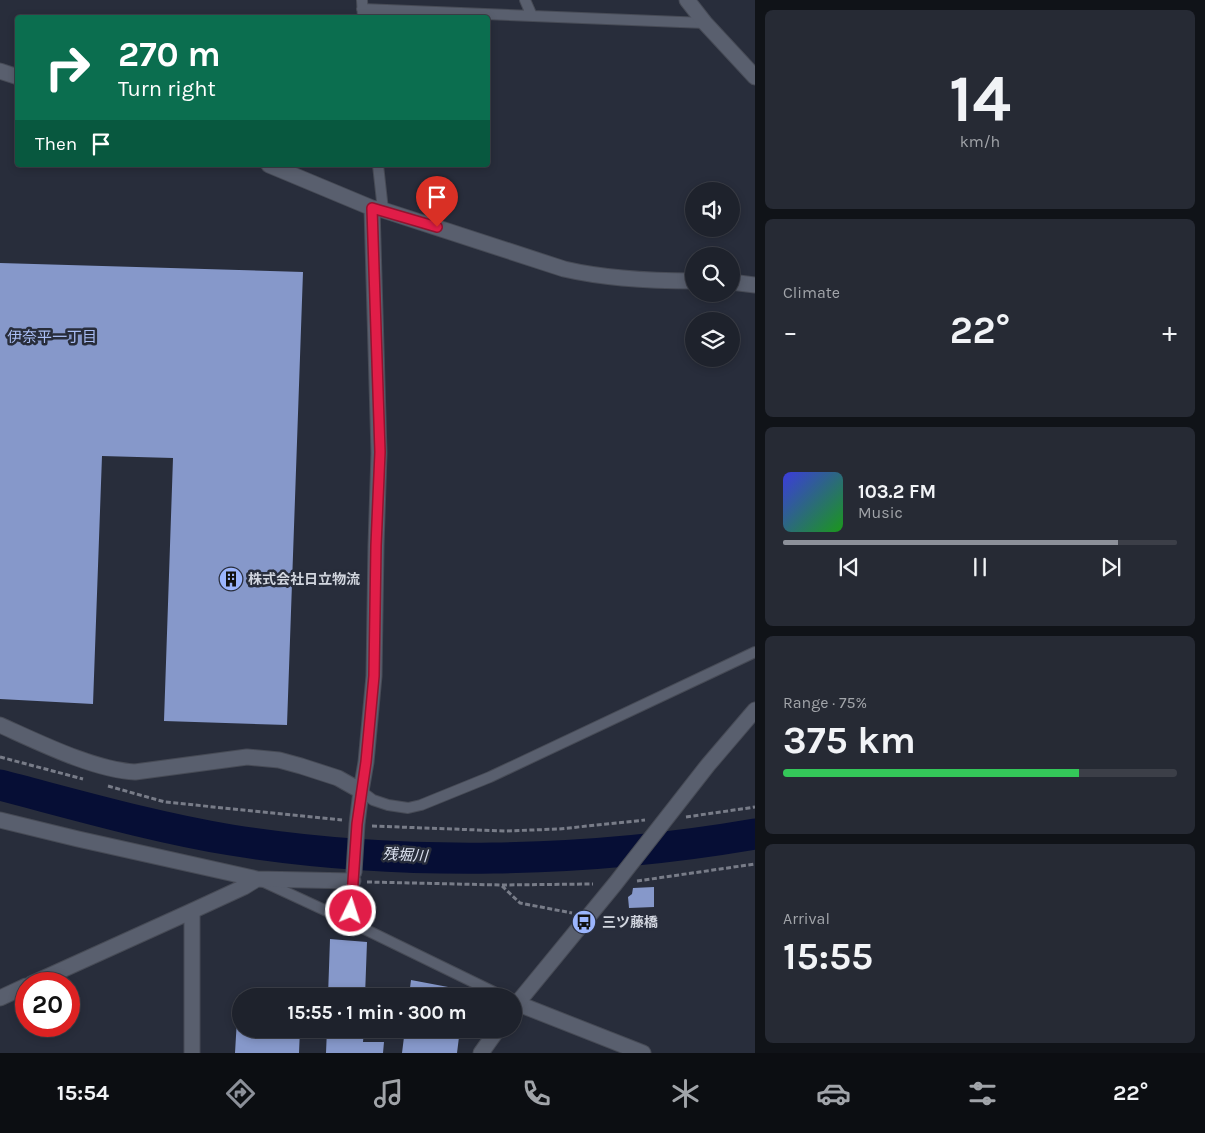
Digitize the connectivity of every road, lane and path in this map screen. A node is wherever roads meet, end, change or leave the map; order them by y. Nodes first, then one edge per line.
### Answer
1 (525, 0) edge
2 (687, 0) edge
3 (362, 9) edge
4 (532, 16) junction
5 (704, 23) junction
6 (0, 71) edge
7 (15, 76) edge
8 (755, 77) edge
9 (274, 167) edge
10 (378, 167) edge
11 (377, 209) junction
12 (753, 281) edge
13 (685, 282) edge
14 (740, 282) edge
15 (755, 652) edge
16 (755, 710) edge
17 (0, 725) edge
18 (0, 756) edge
19 (92, 782) dead end
20 (101, 784) dead end
21 (361, 791) junction
22 (755, 807) edge
23 (694, 817) dead end
24 (0, 820) edge
25 (635, 820) dead end
26 (357, 825) junction
27 (755, 864) edge
28 (354, 876) junction
29 (257, 879) junction
30 (644, 880) dead end
31 (586, 884) dead end
32 (501, 885) junction
33 (192, 911) junction
34 (588, 917) junction
35 (346, 920) junction
36 (57, 972) edge
37 (486, 988) edge
38 (15, 991) edge
39 (522, 996) edge
40 (0, 998) edge
41 (522, 1007) edge
42 (492, 1038) edge
43 (192, 1053) edge
44 (481, 1053) edge
45 (643, 1053) edge

1 - 4 lane
2 - 5 street
3 - 4 lane
4 - 5 lane
5 - 8 street
6 - 7 street
9 - 11 street
10 - 11 lane
11 - 13 street
11 - 21 street
12 - 14 street
15 - 21 lane
16 - 34 street
17 - 21 street
18 - 19 path
20 - 26 path
21 - 26 street
22 - 23 path
24 - 29 street
25 - 26 path
26 - 28 street
27 - 30 path
28 - 29 street
28 - 32 path
28 - 35 lane
29 - 33 street
29 - 35 lane
31 - 32 path
32 - 34 path
33 - 36 street
33 - 43 street
34 - 39 street
35 - 37 lane
38 - 40 street
41 - 45 street
42 - 44 street

